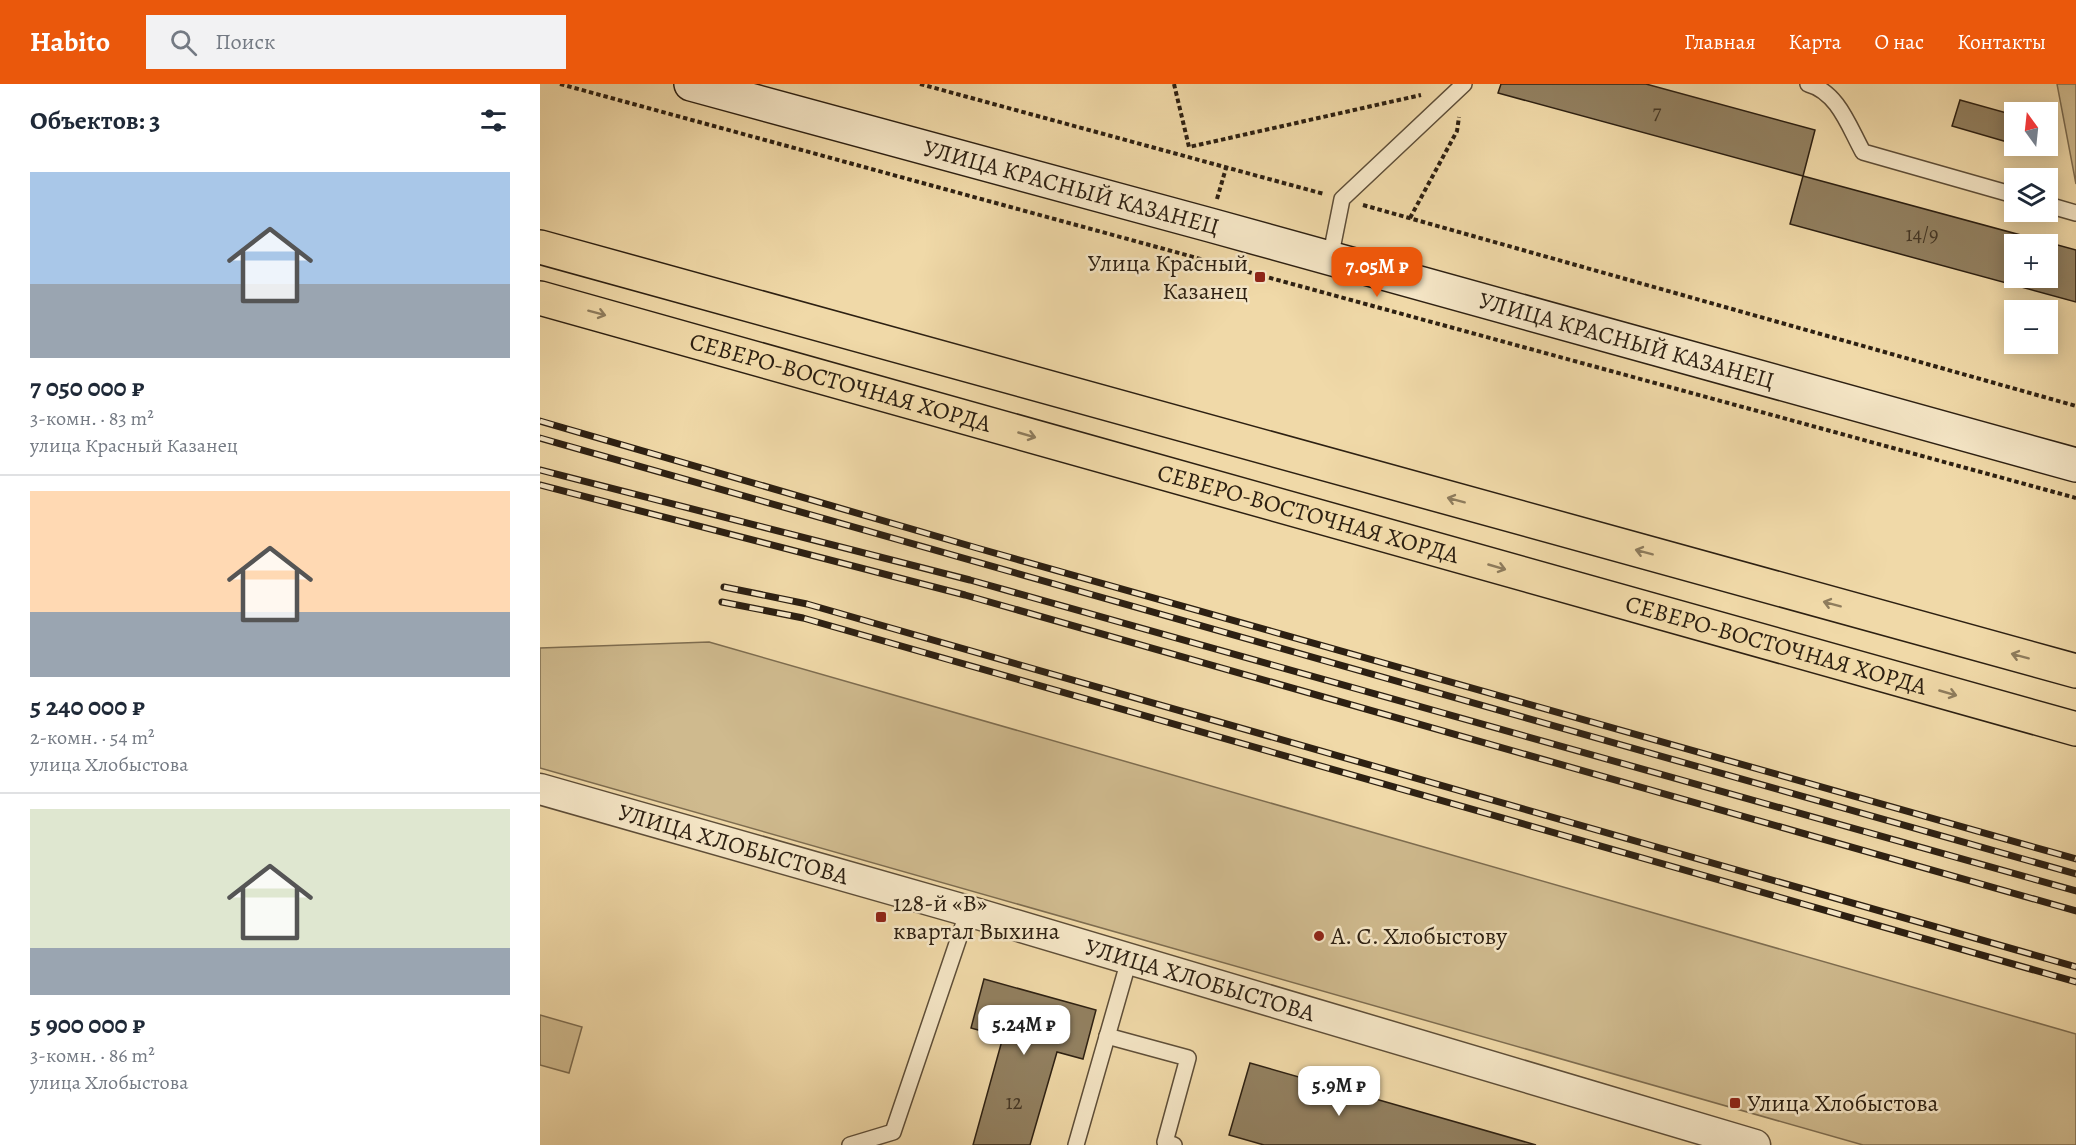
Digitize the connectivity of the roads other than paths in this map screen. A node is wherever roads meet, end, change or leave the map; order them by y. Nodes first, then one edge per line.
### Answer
1 (691, 84) edge
2 (1463, 85) edge
3 (1814, 85) edge
4 (2004, 192) edge
5 (2058, 208) edge
6 (2076, 213) edge
7 (540, 247) edge
8 (1330, 259) junction
9 (540, 298) edge
10 (2076, 465) edge
11 (2076, 671) edge
12 (2076, 729) edge
13 (540, 789) edge
14 (968, 911) junction
15 (1129, 960) junction
16 (1107, 1036) junction
17 (850, 1145) edge
18 (1076, 1145) edge
19 (1174, 1145) edge
20 (1755, 1145) edge

1 - 8 street, УЛИЦА КРАСНЫЙ КАЗАНЕЦ
2 - 8 lane
3 - 4 lane
5 - 6 lane
11 -> 7 main road, СЕВЕРО-ВОСТОЧНАЯ ХОРДА
8 - 10 street, УЛИЦА КРАСНЫЙ КАЗАНЕЦ
9 -> 12 main road, СЕВЕРО-ВОСТОЧНАЯ ХОРДА
13 - 14 street, УЛИЦА ХЛОБЫСТОВА
14 - 15 street, УЛИЦА ХЛОБЫСТОВА
14 - 17 lane
15 - 16 lane
15 - 20 street, УЛИЦА ХЛОБЫСТОВА
16 - 18 lane
16 - 19 lane

